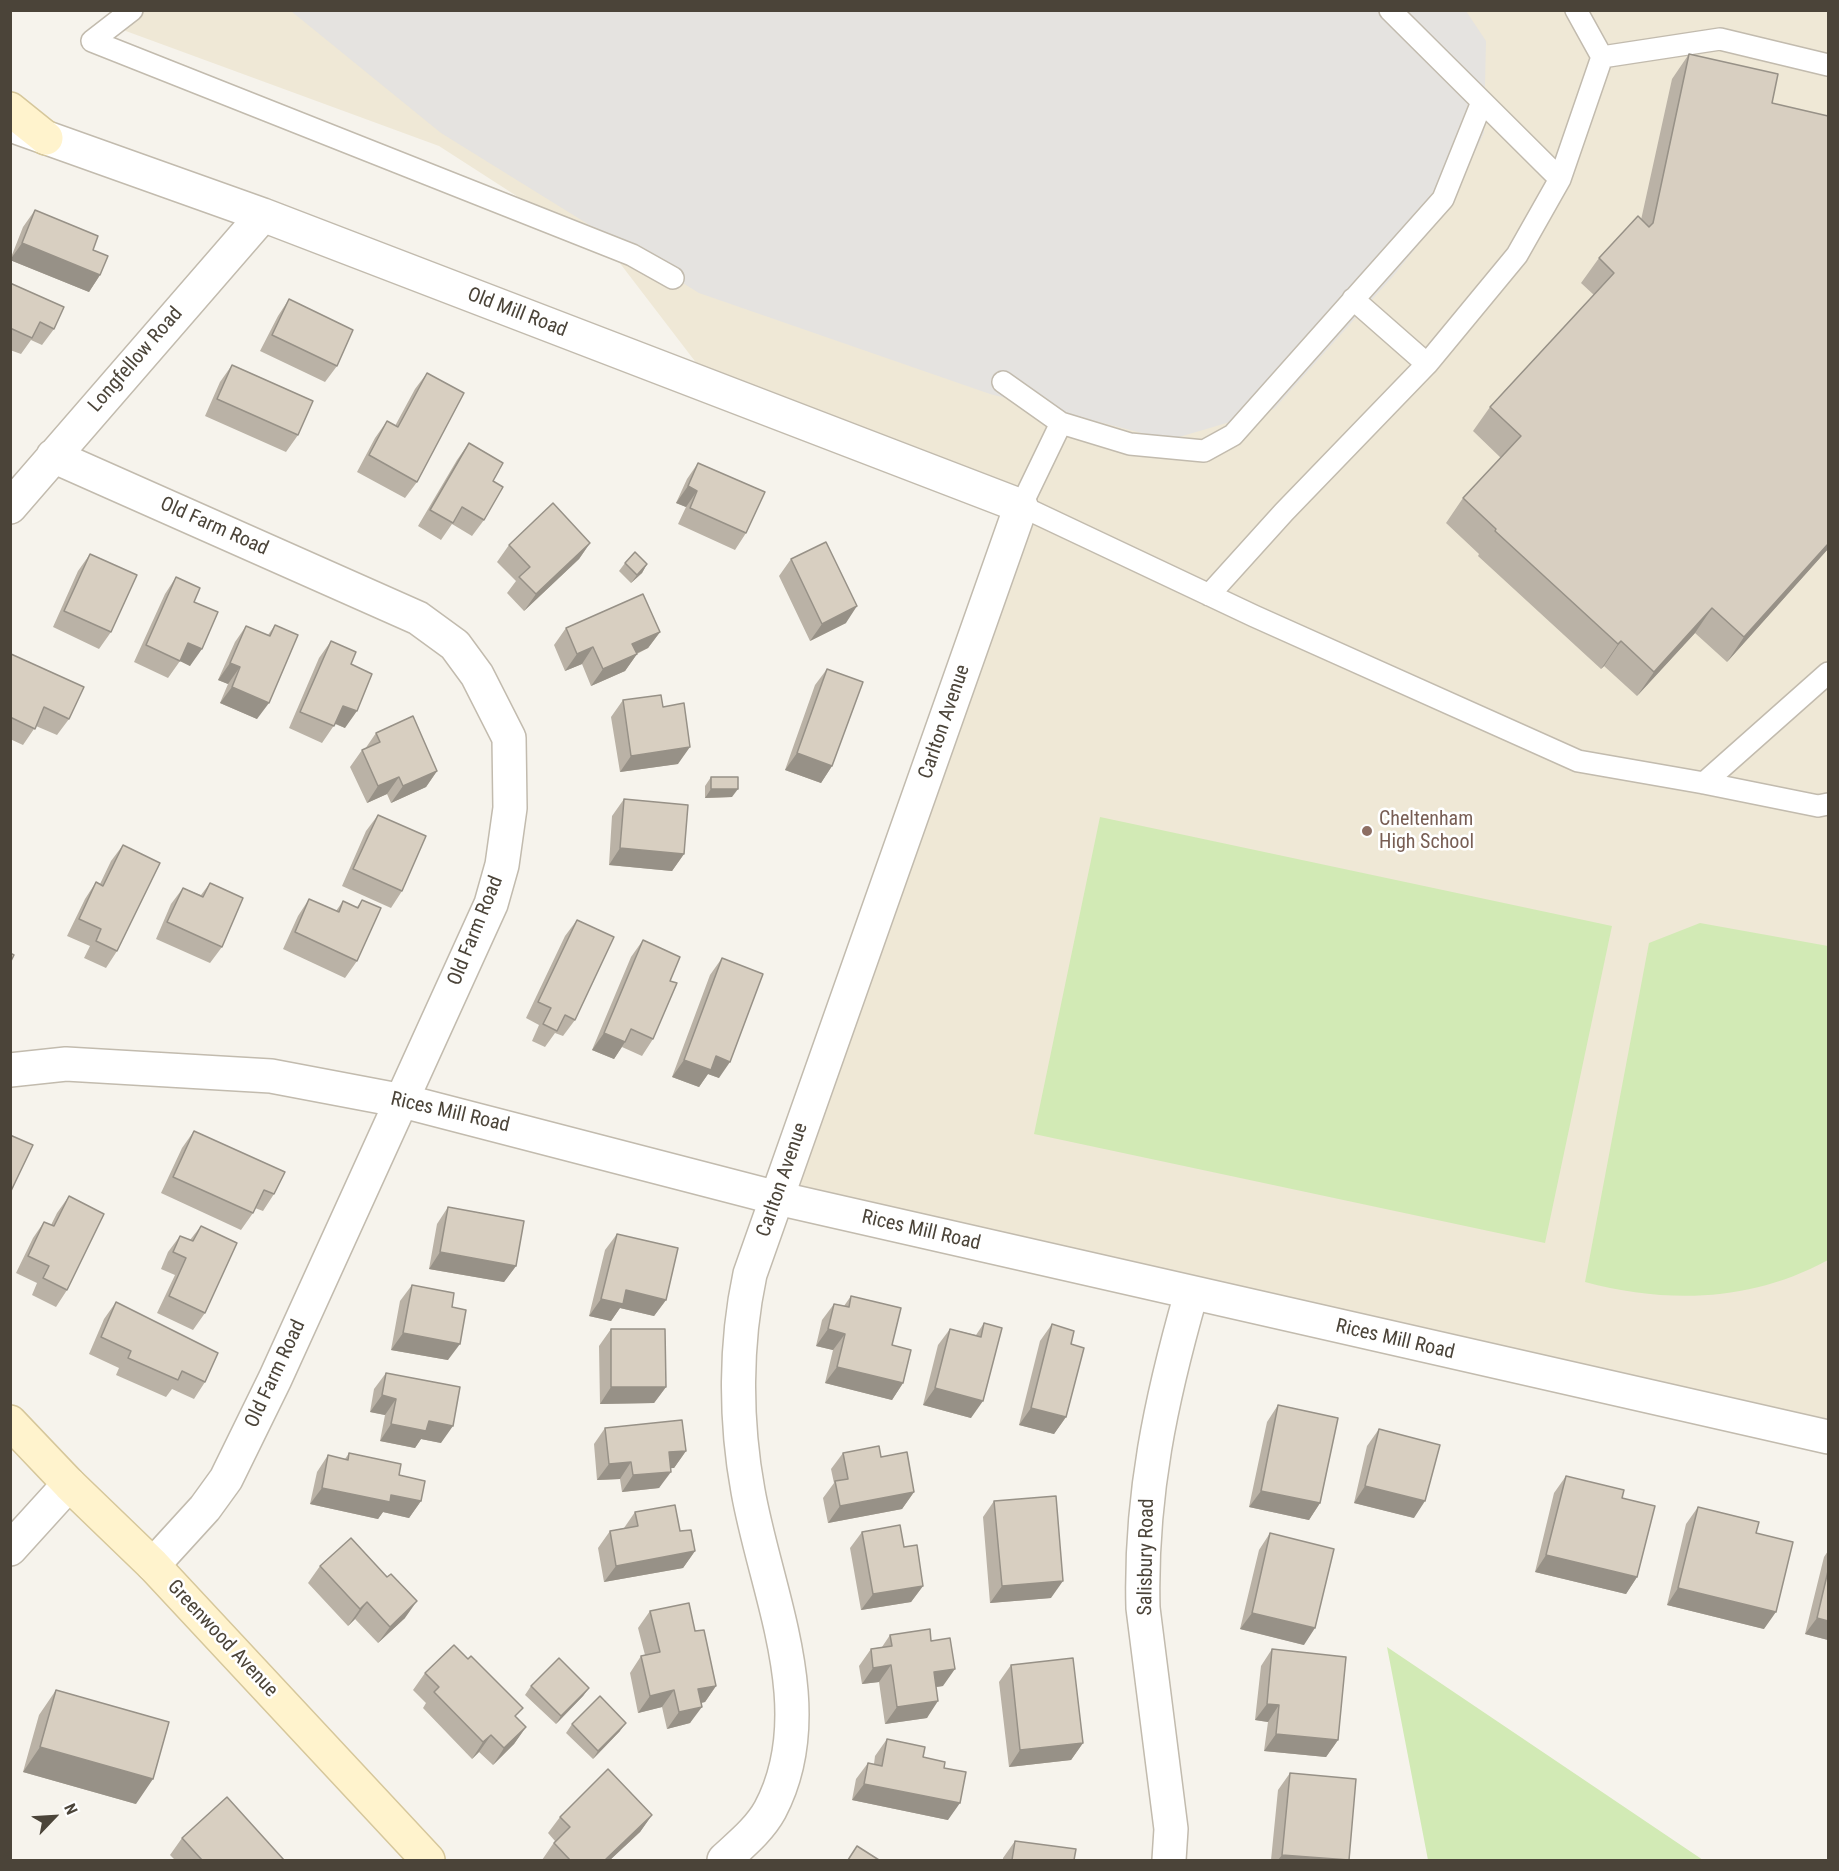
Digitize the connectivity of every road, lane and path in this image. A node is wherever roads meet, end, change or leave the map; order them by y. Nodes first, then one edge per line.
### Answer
1 (132, 10) edge
2 (1390, 10) edge
3 (1576, 10) edge
4 (1602, 57) junction
5 (1828, 65) edge
6 (1482, 102) junction
7 (10, 109) edge
8 (10, 124) edge
9 (46, 138) junction
10 (1560, 179) junction
11 (263, 215) junction
12 (673, 278) dead end
13 (1353, 299) junction
14 (1427, 364) junction
15 (1003, 382) dead end
16 (1061, 423) junction
17 (53, 456) junction
18 (1021, 506) junction
19 (10, 507) edge
20 (1209, 595) junction
21 (1828, 673) edge
22 (1704, 783) junction
23 (1828, 804) edge
24 (10, 1070) edge
25 (403, 1101) junction
26 (777, 1198) junction
27 (1191, 1294) junction
28 (10, 1422) edge
29 (1828, 1437) edge
30 (69, 1484) junction
31 (10, 1549) edge
32 (153, 1565) junction
33 (428, 1860) edge
34 (724, 1860) edge
35 (1169, 1860) edge

1 - 12 lane
2 - 6 lane
3 - 4 lane
4 - 5 lane
4 - 10 lane
6 - 10 lane
6 - 13 lane
7 - 9 main road
8 - 9 street, Old Mill Road
9 - 11 street, Old Mill Road
10 - 14 lane
11 - 17 street, Longfellow Road
11 - 18 street, Old Mill Road
13 - 14 lane
13 - 16 lane
14 - 20 lane
15 - 16 lane
16 - 18 lane
17 - 19 street, Longfellow Road
17 - 25 street, Old Farm Road
18 - 20 lane
18 - 26 street, Carlton Avenue
20 - 22 lane
21 - 22 lane
22 - 23 lane
24 - 25 street, Rices Mill Road
25 - 26 street, Rices Mill Road
25 - 32 street, Old Farm Road
26 - 27 street, Rices Mill Road
26 - 34 street, Carlton Avenue
27 - 29 street, Rices Mill Road
27 - 35 street, Salisbury Road
28 - 30 main road, Greenwood Avenue
30 - 31 street
30 - 32 main road, Greenwood Avenue
32 - 33 main road, Greenwood Avenue

